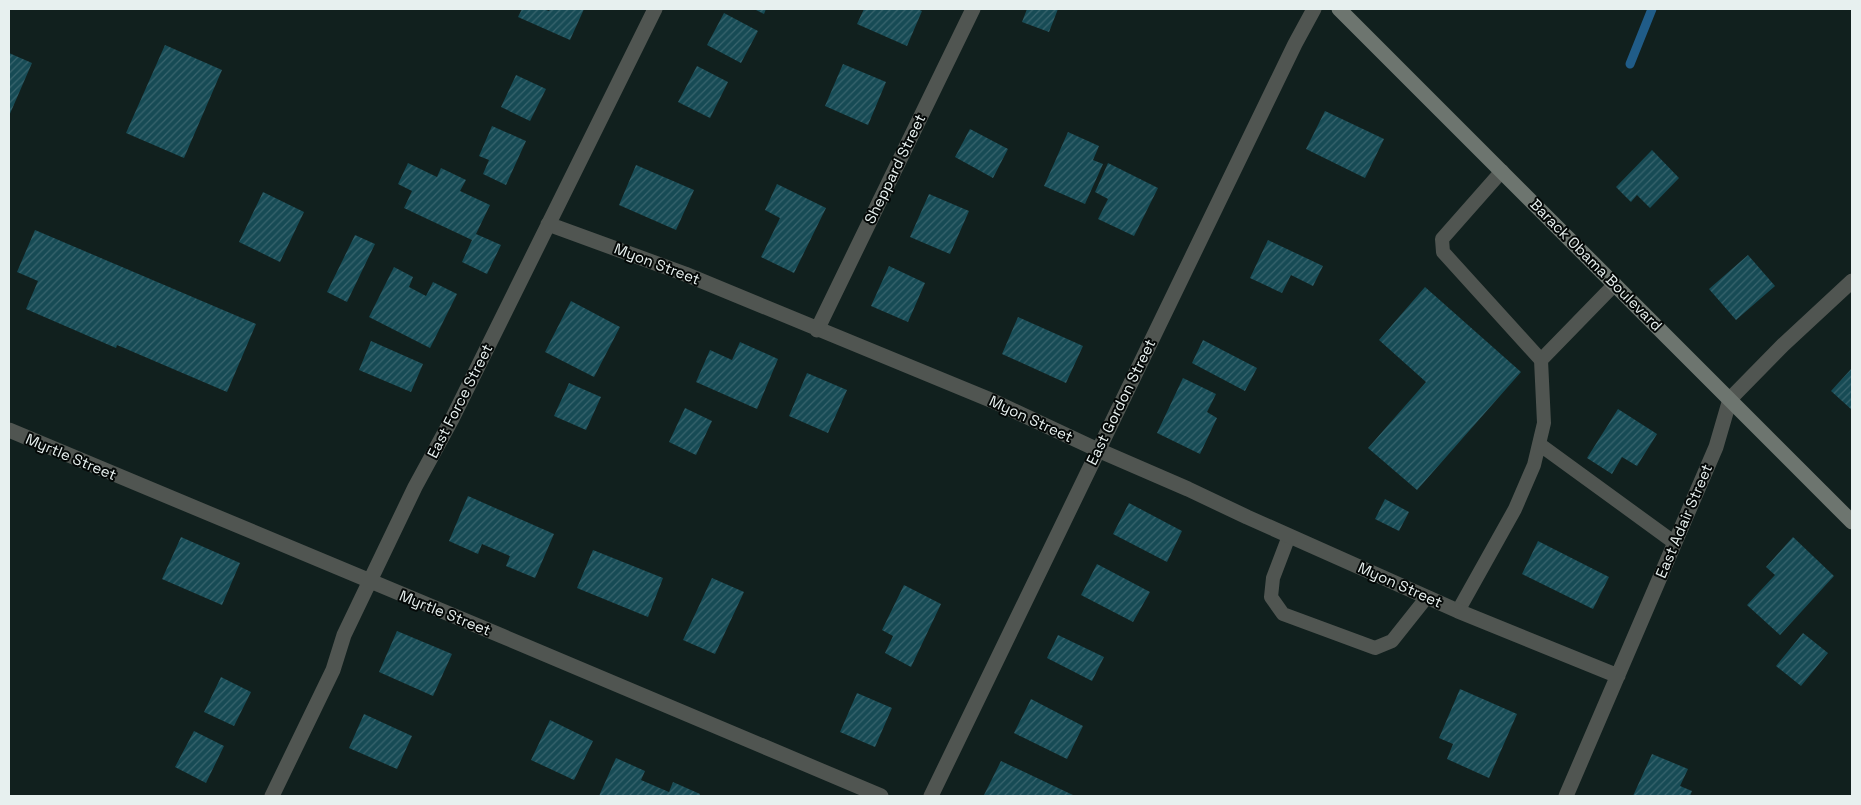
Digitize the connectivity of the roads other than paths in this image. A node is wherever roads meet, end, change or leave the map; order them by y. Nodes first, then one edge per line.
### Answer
1 (655, 9) edge
2 (973, 9) edge
3 (1314, 9) edge
4 (1339, 9) edge
5 (1502, 171) junction
6 (548, 224) junction
7 (1852, 281) edge
8 (1615, 284) junction
9 (817, 330) junction
10 (1541, 360) junction
11 (1730, 399) junction
12 (9, 430) edge
13 (1539, 444) junction
14 (1098, 450) junction
15 (1852, 522) edge
16 (1289, 536) junction
17 (1675, 543) junction
18 (369, 582) junction
19 (1427, 597) junction
20 (1458, 611) junction
21 (1618, 676) junction
22 (272, 796) edge
23 (881, 796) edge
24 (931, 796) edge
25 (1566, 796) edge

1 - 6 street, East Force Street
2 - 9 street, Sheppard Street
3 - 14 street, East Gordon Street
4 - 5 main road, Barack Obama Boulevard
5 - 8 main road, Barack Obama Boulevard
5 - 10 lane
6 - 9 street, Myon Street
6 - 18 street, East Force Street
7 - 11 street
8 - 10 lane
8 - 11 main road, Barack Obama Boulevard
9 - 14 street, Myon Street
10 - 13 lane
11 - 15 main road, Barack Obama Boulevard
11 - 17 street, East Adair Street
12 - 18 street, Myrtle Street
13 - 17 lane
13 - 20 lane
14 - 16 street, Myon Street
14 - 24 street, East Gordon Street
16 - 19 street, Myon Street
16 - 19 lane
17 - 21 street, East Adair Street
18 - 22 street, East Force Street
18 - 23 street, Myrtle Street
19 - 20 street, Myon Street
20 - 21 street, Myon Street
21 - 25 street, East Adair Street

